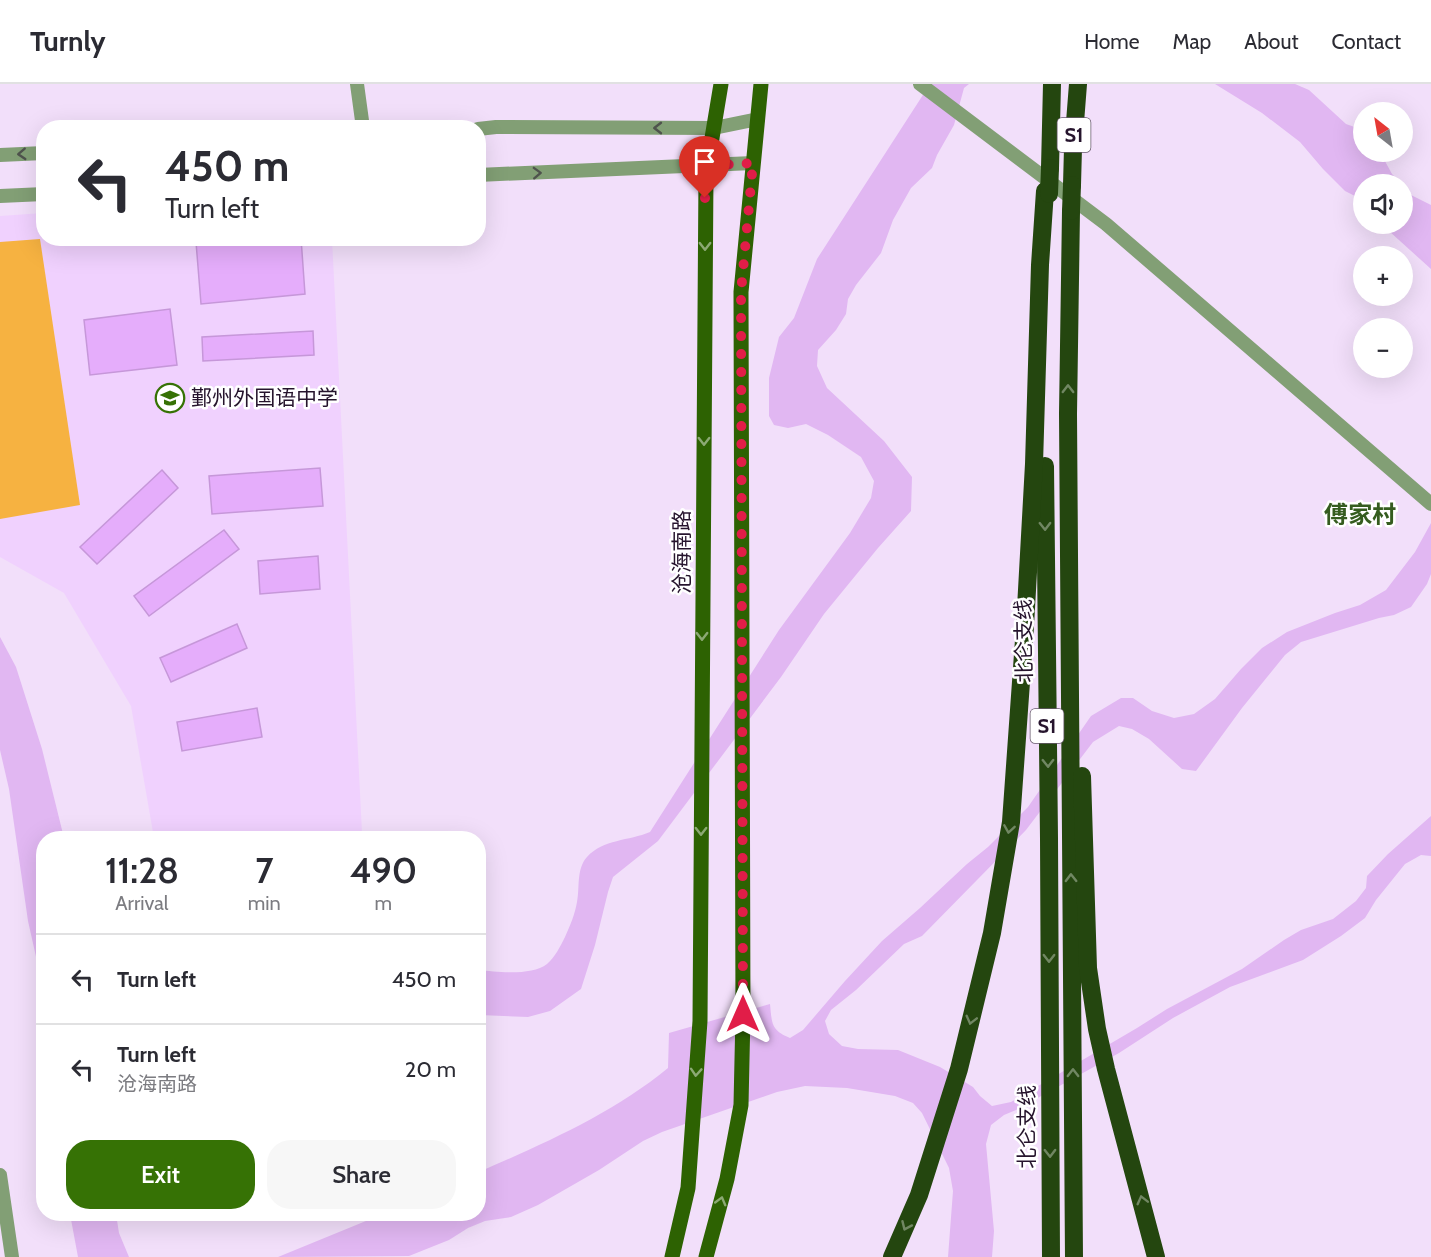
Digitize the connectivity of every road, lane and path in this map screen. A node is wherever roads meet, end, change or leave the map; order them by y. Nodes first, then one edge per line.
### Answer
1 (357, 84) edge
2 (721, 84) edge
3 (761, 84) edge
4 (920, 84) edge
5 (1052, 84) edge
6 (1078, 84) edge
7 (758, 119) junction
8 (362, 120) edge
9 (486, 128) edge
10 (714, 128) junction
11 (36, 153) edge
12 (0, 155) edge
13 (753, 163) junction
14 (707, 166) junction
15 (486, 175) edge
16 (1047, 193) junction
17 (36, 194) edge
18 (0, 196) edge
19 (1068, 414) junction
20 (1431, 504) edge
21 (0, 1174) edge
22 (12, 1257) edge
23 (672, 1257) edge
24 (706, 1257) edge
25 (892, 1257) edge
26 (1051, 1257) edge
27 (1074, 1257) edge
28 (1156, 1257) edge

1 - 8 street
2 - 10 main road, 沧海南路
3 - 7 main road
4 - 20 street
5 - 16 highway, 北仑支线 / S1, bridge
19 -> 6 highway, S1, bridge
7 - 10 street
7 - 13 main road
10 -> 9 street
10 - 14 main road, 沧海南路
11 -> 12 street
13 - 14 street
24 -> 13 main road
15 -> 14 street
14 -> 23 main road, 沧海南路
16 -> 25 highway
16 -> 26 highway, 北仑支线 / S1
17 - 18 street
27 -> 19 highway, S1
28 -> 19 highway
21 - 22 street

